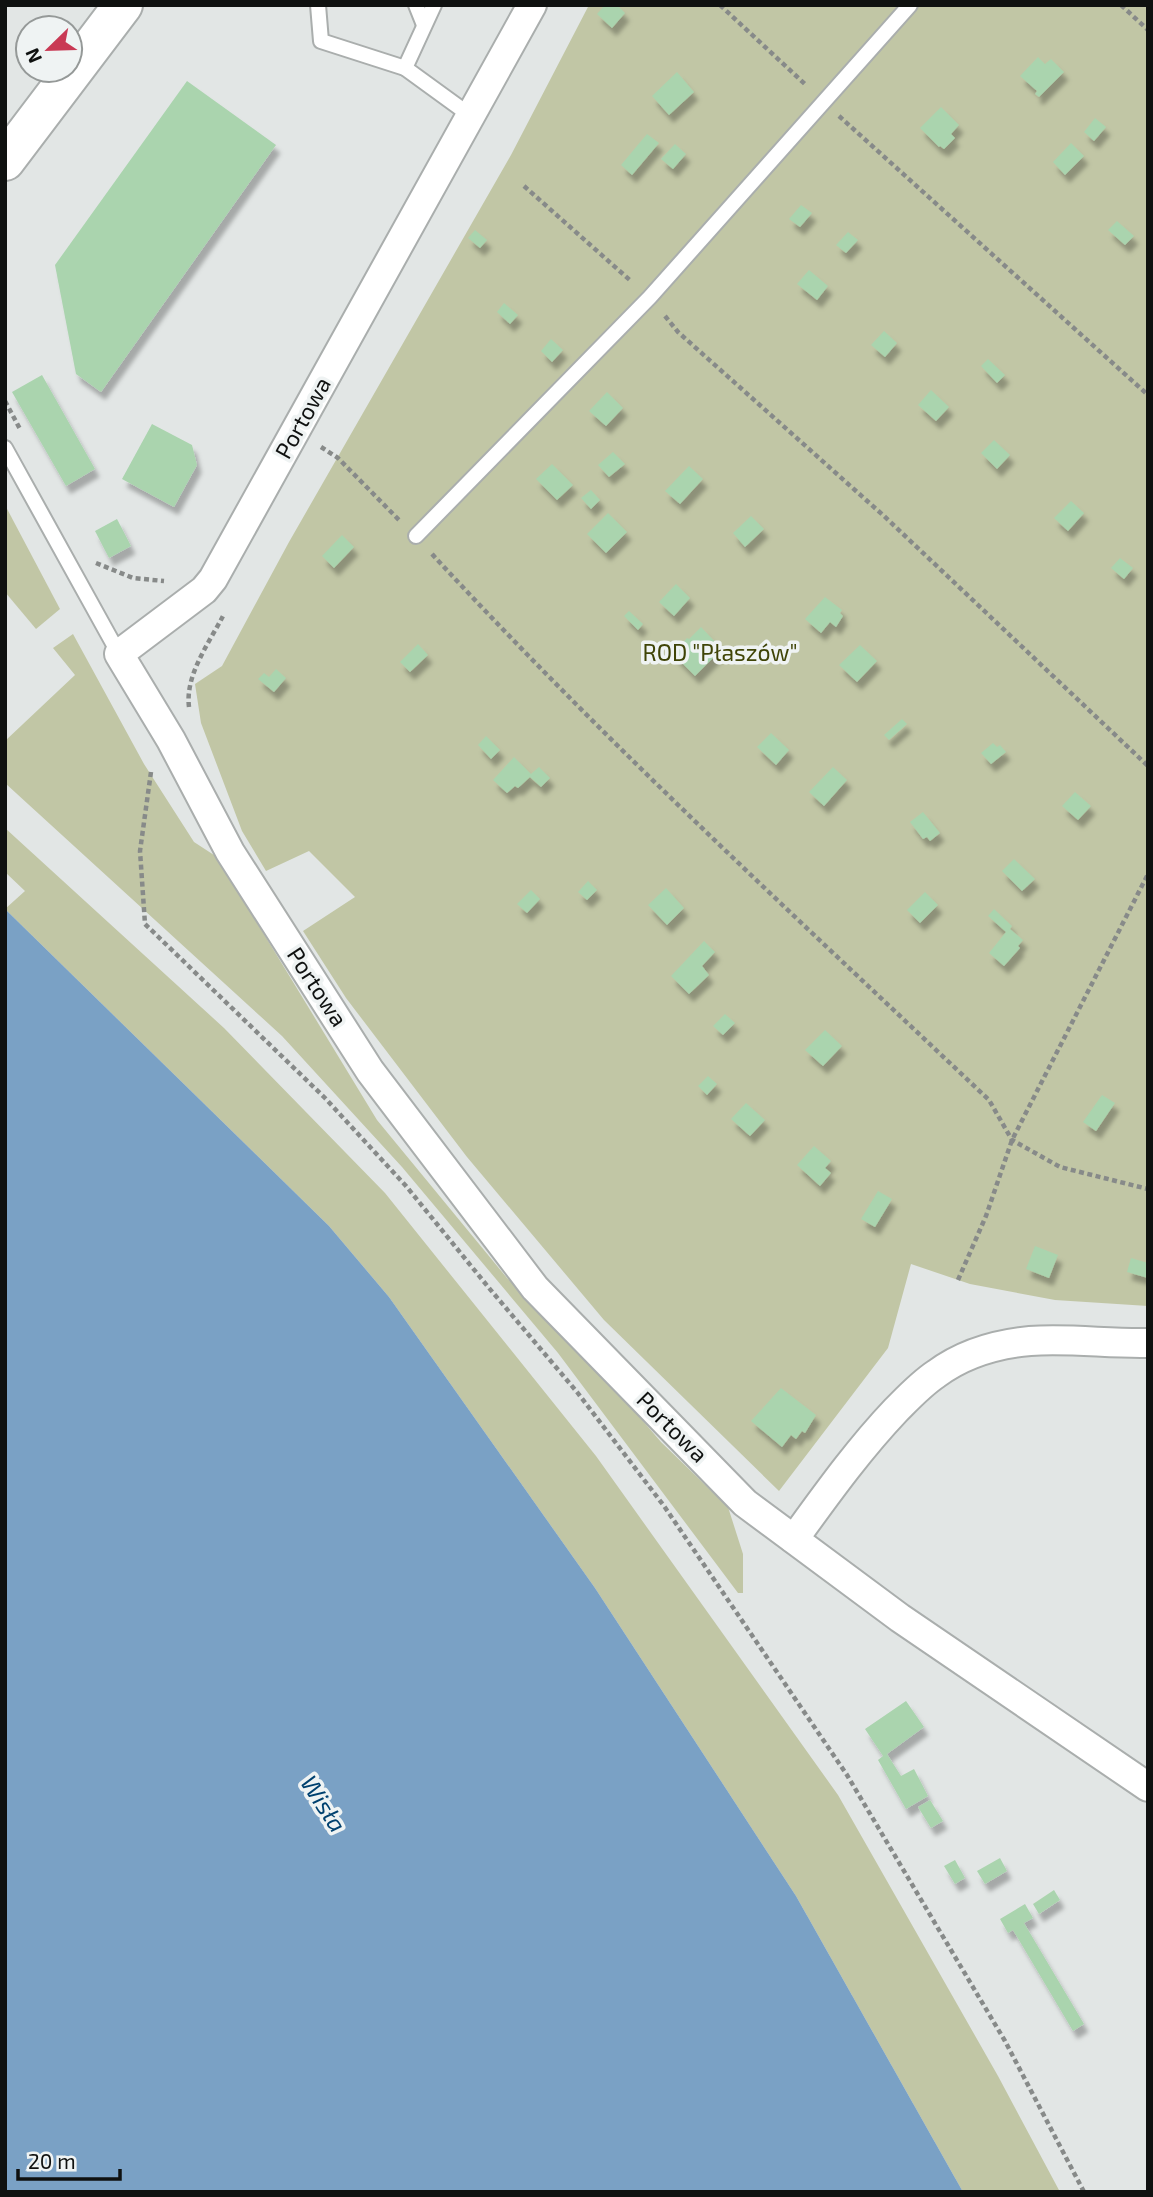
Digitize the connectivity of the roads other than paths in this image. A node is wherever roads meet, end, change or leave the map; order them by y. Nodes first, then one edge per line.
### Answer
1 (123, 5) edge
2 (318, 5) edge
3 (416, 5) edge
4 (434, 5) edge
5 (532, 5) edge
6 (910, 5) edge
7 (424, 25) junction
8 (405, 68) junction
9 (471, 116) junction
10 (5, 161) edge
11 (5, 448) edge
12 (416, 536) road end
13 (119, 654) junction
14 (1148, 1343) edge
15 (793, 1539) junction
16 (1148, 1787) edge

1 - 10 street
2 - 8 lane
3 - 7 lane
4 - 7 lane
5 - 9 street, Portowa
6 - 12 lane
7 - 8 lane
8 - 9 lane
9 - 13 street, Portowa
11 - 13 lane
13 - 15 street, Portowa
14 - 15 street
15 - 16 street, Portowa

